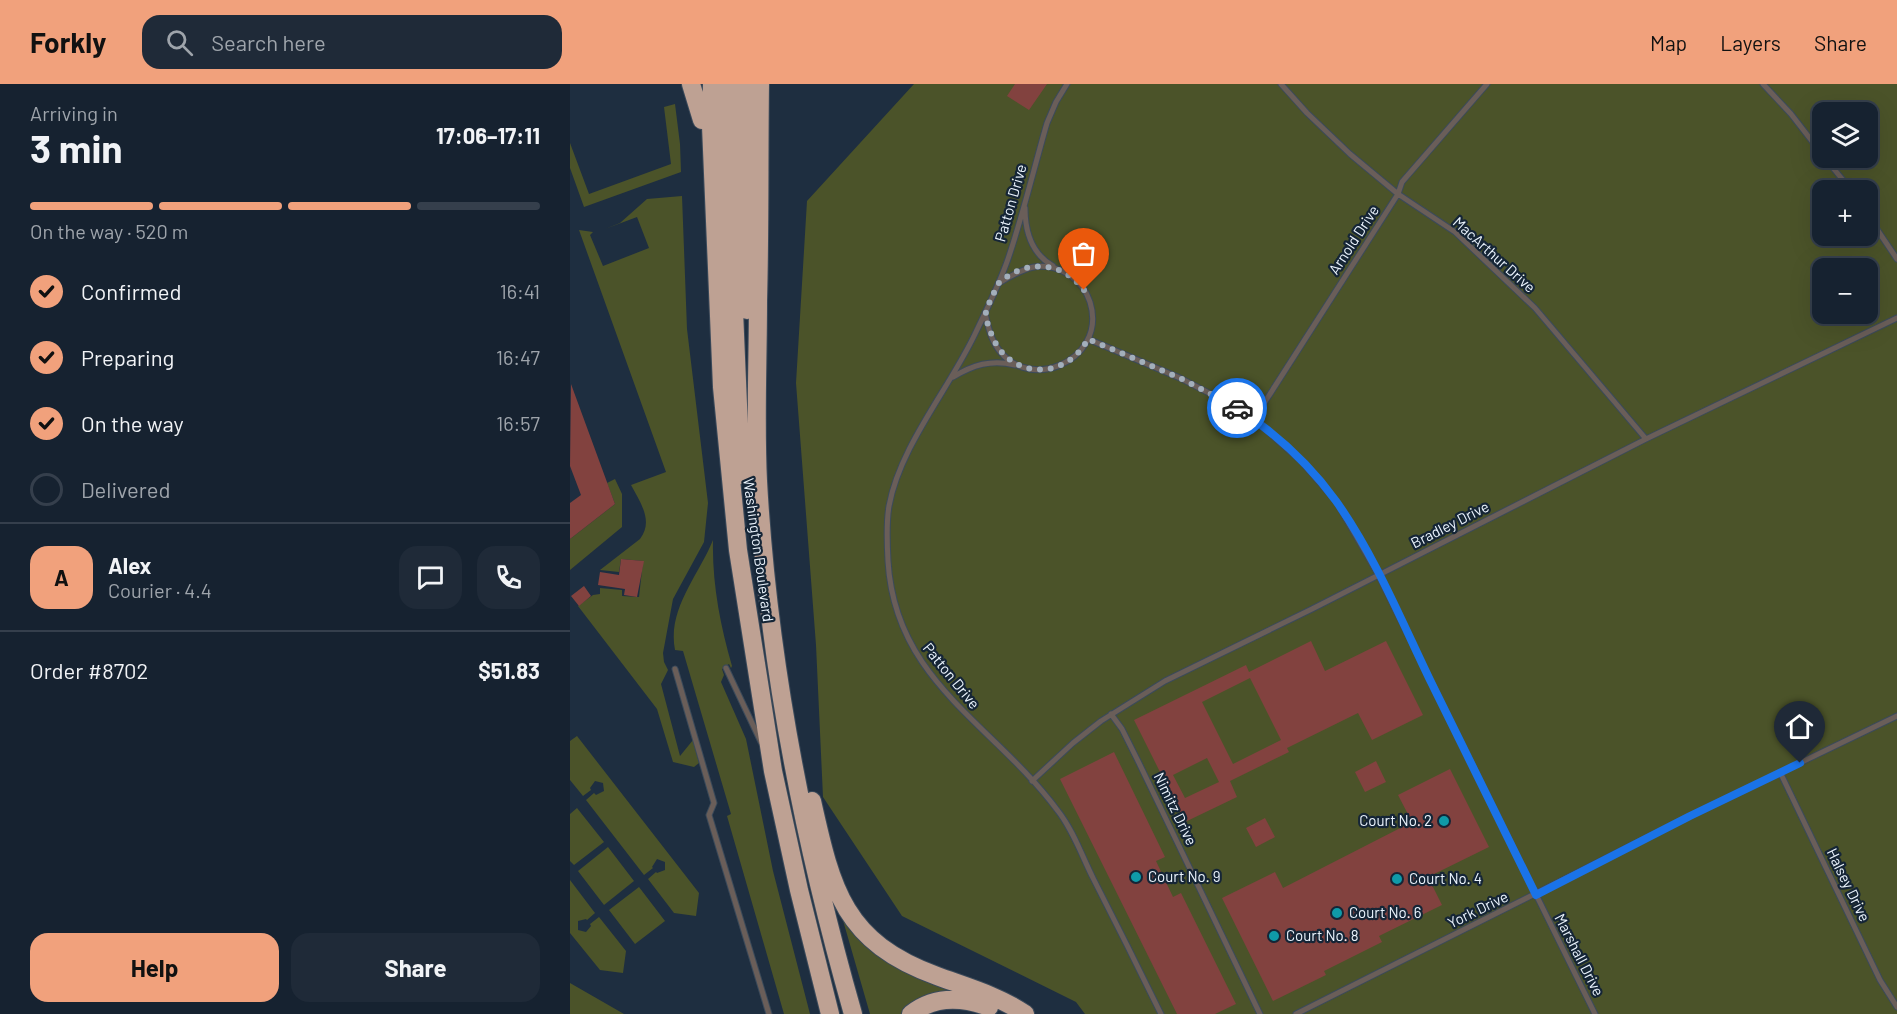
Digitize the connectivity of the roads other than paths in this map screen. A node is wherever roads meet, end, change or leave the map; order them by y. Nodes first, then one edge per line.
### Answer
1 (691, 84) edge
2 (699, 84) edge
3 (712, 84) edge
4 (727, 84) edge
5 (743, 84) edge
6 (760, 84) edge
7 (1067, 84) edge
8 (1281, 84) edge
9 (1487, 84) edge
10 (1763, 84) edge
11 (702, 120) junction
12 (1812, 141) edge
13 (1833, 168) edge
14 (1843, 180) edge
15 (1398, 194) junction
16 (1025, 198) junction
17 (715, 224) junction
18 (1878, 231) edge
19 (1897, 260) edge
20 (1057, 269) junction
21 (998, 284) junction
22 (985, 313) junction
23 (1897, 318) edge
24 (1088, 339) junction
25 (1022, 366) junction
26 (951, 378) junction
27 (1254, 419) junction
28 (756, 437) junction
29 (1646, 439) junction
30 (1378, 574) junction
31 (748, 611) junction
32 (726, 668) dead end
33 (675, 669) dead end
34 (1112, 714) junction
35 (1897, 716) edge
36 (784, 722) junction
37 (773, 771) junction
38 (1780, 772) junction
39 (1032, 781) junction
40 (1536, 895) junction
41 (1897, 1007) edge
42 (769, 1014) edge
43 (830, 1014) edge
44 (853, 1014) edge
45 (911, 1014) edge
46 (1004, 1014) edge
47 (1025, 1014) edge
48 (1161, 1014) edge
49 (1260, 1014) edge
50 (1296, 1014) edge
51 (1595, 1014) edge

1 - 11 highway
2 - 11 highway
3 - 17 highway, Washington Boulevard
4 - 31 highway
5 - 28 highway
6 - 28 highway, Washington Boulevard
7 - 16 lane, Patton Drive
8 - 15 lane, MacArthur Drive
9 - 15 lane, Arnold Drive
10 - 12 lane
11 - 17 highway
13 - 14 lane
15 - 27 lane, Arnold Drive
15 - 29 lane, MacArthur Drive
16 - 20 lane
16 - 21 lane, Patton Drive
17 - 31 highway, Washington Boulevard
18 - 19 lane
20 - 21 lane
20 - 24 lane
21 - 22 lane, Patton Drive
22 - 25 lane
22 - 26 lane, Patton Drive
23 - 29 lane, Bradley Drive
24 - 25 lane
24 - 27 lane, Marshall Drive
25 - 26 lane
26 - 39 lane, Patton Drive
27 - 30 lane, Marshall Drive
28 - 36 highway, Washington Boulevard
29 - 30 lane, Bradley Drive
30 - 34 lane, Bradley Drive
30 - 40 lane, Marshall Drive
31 - 37 highway, Washington Boulevard
32 - 37 lane
33 - 42 lane
34 - 39 lane, Bradley Drive
34 - 49 lane, Nimitz Drive
35 - 38 lane, York Drive
36 - 44 highway, Washington Boulevard
36 - 47 highway
37 - 43 highway, Washington Boulevard
38 - 40 lane, York Drive
38 - 41 lane, Halsey Drive
39 - 48 lane, Patton Drive
40 - 50 lane, York Drive
40 - 51 lane, Marshall Drive
45 - 46 highway

